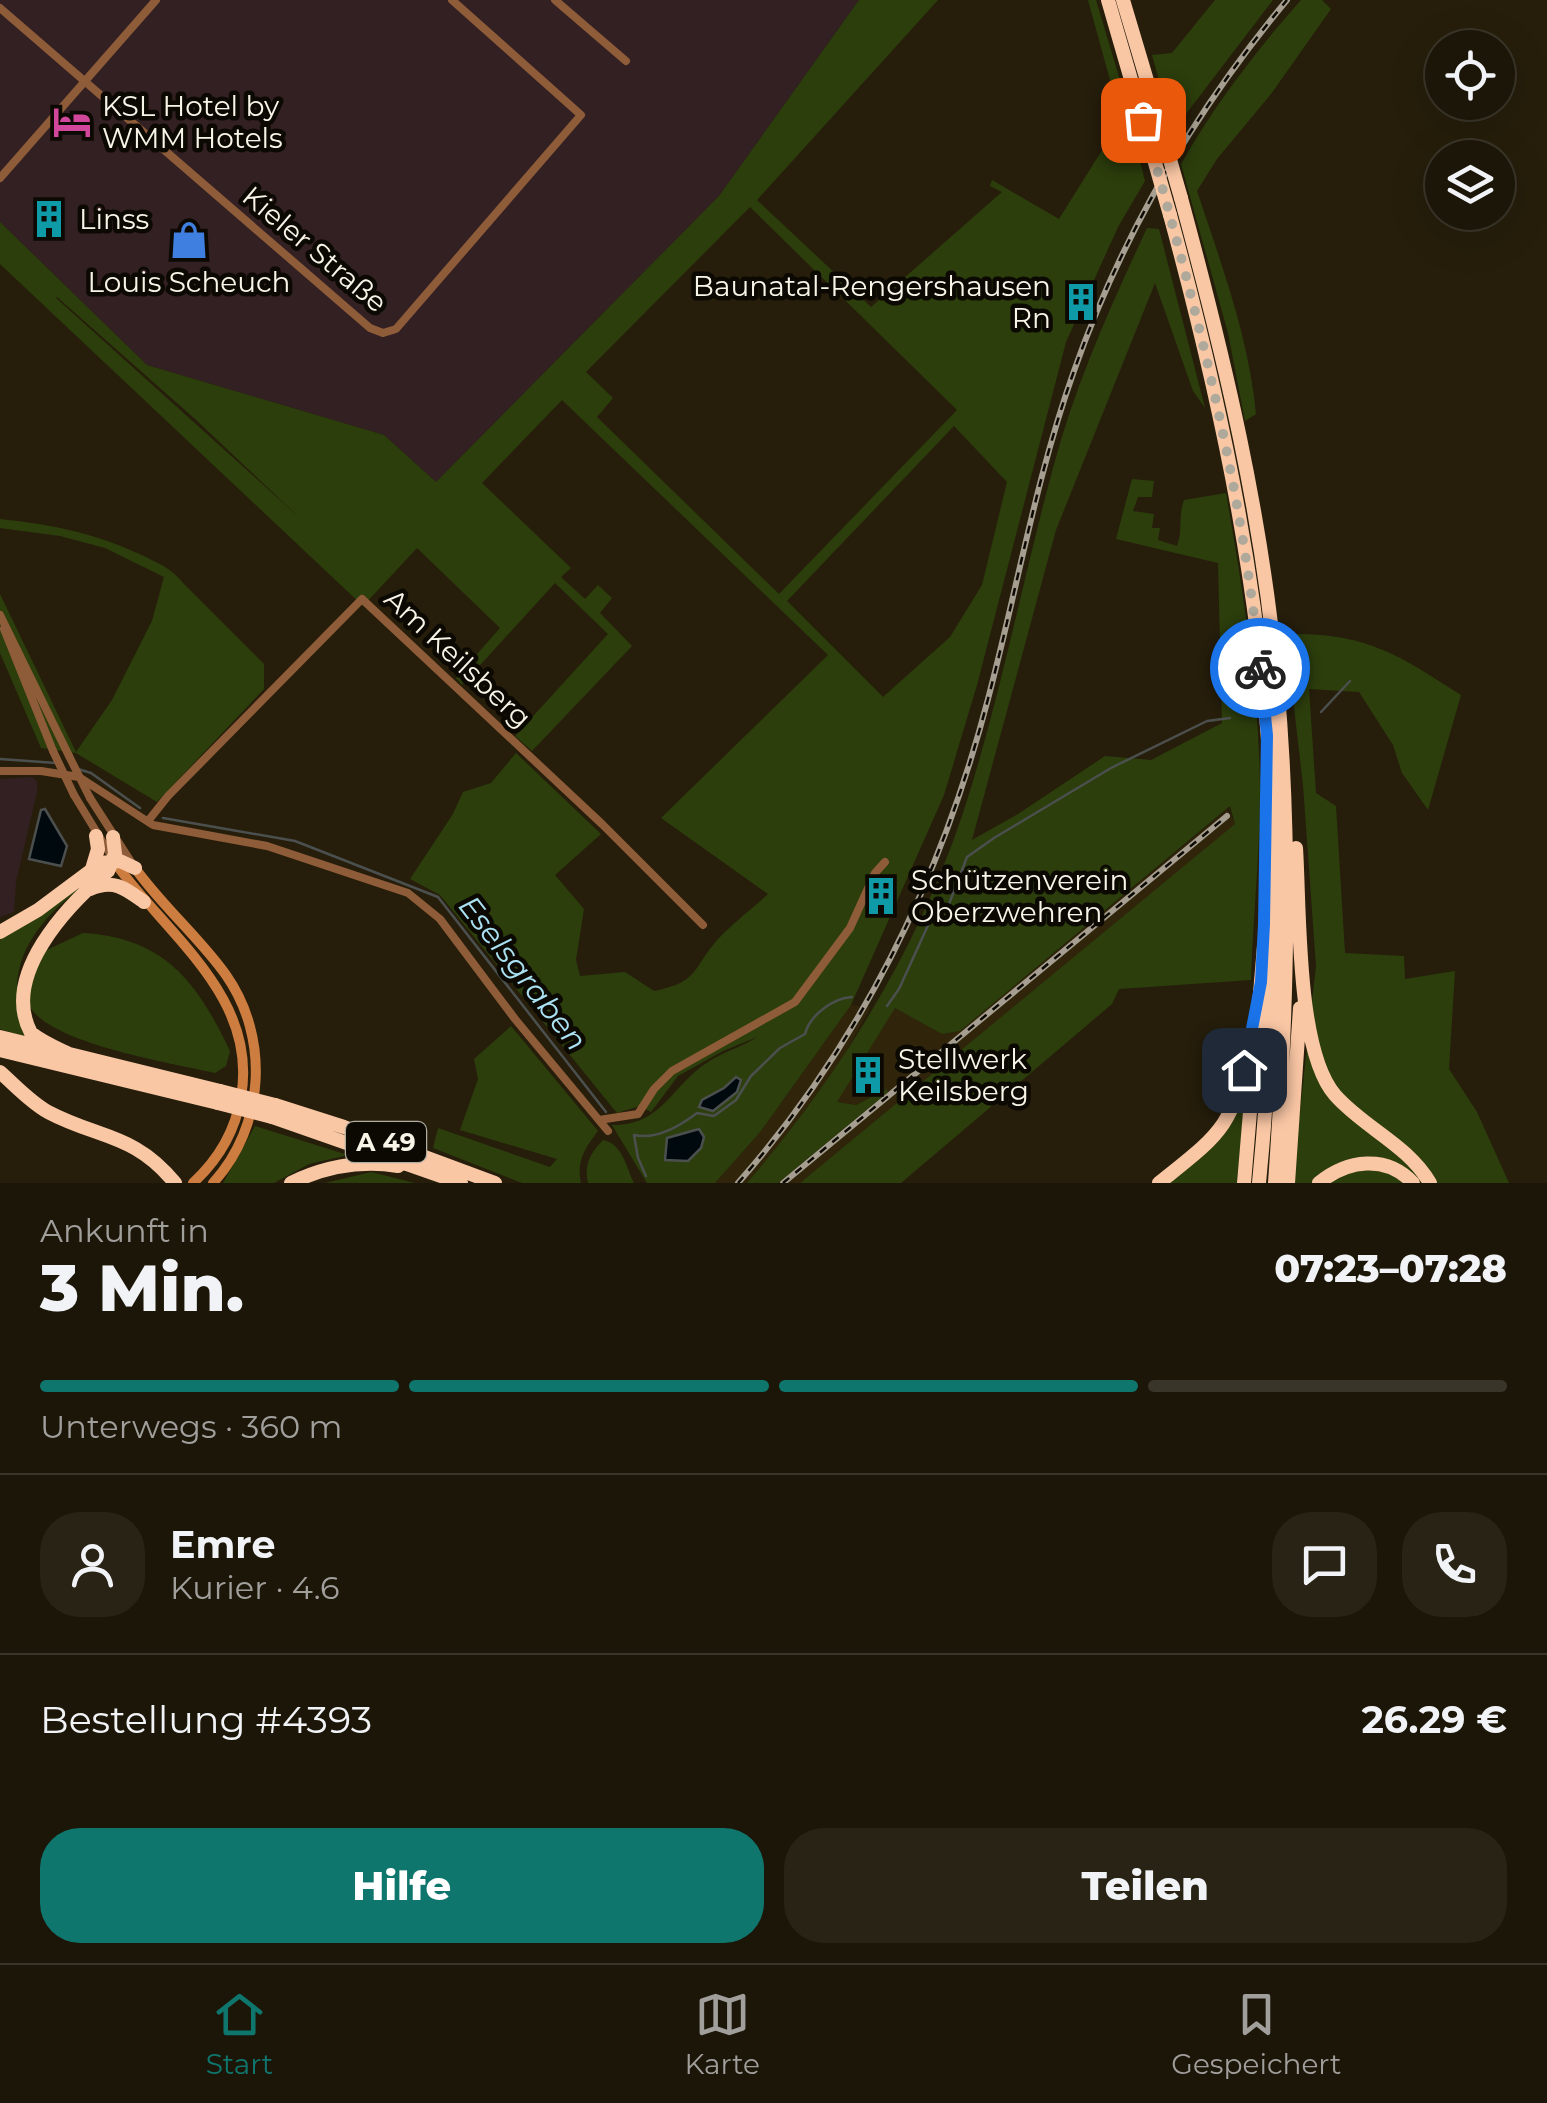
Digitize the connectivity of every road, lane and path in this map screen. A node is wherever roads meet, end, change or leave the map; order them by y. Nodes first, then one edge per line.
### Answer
1 (156, 0) edge
2 (452, 0) edge
3 (555, 0) edge
4 (1108, 0) edge
5 (1124, 0) edge
6 (0, 8) edge
7 (626, 61) dead end
8 (85, 81) junction
9 (0, 178) edge
10 (0, 615) edge
11 (1274, 734) junction
12 (0, 771) edge
13 (148, 822) junction
14 (96, 836) junction
15 (113, 836) junction
16 (113, 860) junction
17 (885, 862) dead end
18 (135, 868) junction
19 (92, 869) junction
20 (81, 894) junction
21 (144, 902) junction
22 (702, 924) dead end
23 (0, 932) edge
24 (1302, 943) junction
25 (22, 946) dead end
26 (1261, 982) junction
27 (8, 986) dead end
28 (0, 1038) edge
29 (0, 1050) edge
30 (72, 1056) junction
31 (0, 1072) edge
32 (219, 1097) junction
33 (273, 1111) junction
34 (599, 1120) junction
35 (608, 1131) dead end
36 (144, 1152) junction
37 (438, 1175) junction
38 (162, 1183) edge
39 (175, 1183) edge
40 (193, 1183) edge
41 (213, 1183) edge
42 (291, 1183) edge
43 (461, 1183) edge
44 (496, 1183) edge
45 (1159, 1183) edge
46 (1244, 1183) edge
47 (1259, 1183) edge
48 (1274, 1183) edge
49 (1288, 1183) edge
50 (1319, 1183) edge
51 (1413, 1183) edge
52 (1430, 1183) edge

1 - 8 street
2 - 8 street, Kieler Straße
3 - 7 street
4 - 11 highway, bridge
5 - 11 highway, bridge
6 - 8 street
8 - 9 street
10 - 14 street, bridge
10 - 15 street, bridge
11 - 24 highway
11 - 26 highway
11 - 47 highway
11 - 48 highway
12 - 13 street
13 - 22 street, Am Keilsberg
13 - 34 street
14 - 16 street
14 - 19 highway
15 - 16 highway
15 - 18 street
16 - 18 highway
16 - 19 highway
16 - 20 highway
16 - 21 main road
17 - 34 street
18 - 41 main road
19 - 23 highway
20 - 21 highway
20 - 25 highway
21 - 40 main road
24 - 49 highway
24 - 52 highway
26 - 45 highway
26 - 46 highway
27 - 30 highway
28 - 30 highway, A 49
29 - 32 highway, A 49
30 - 32 highway, A 49
31 - 36 highway
32 - 33 highway, A 49, bridge
33 - 37 highway, A 49
33 - 44 highway, A 49
34 - 35 street
36 - 38 highway
36 - 39 highway
37 - 42 highway
37 - 43 highway, A 49
50 - 51 highway

